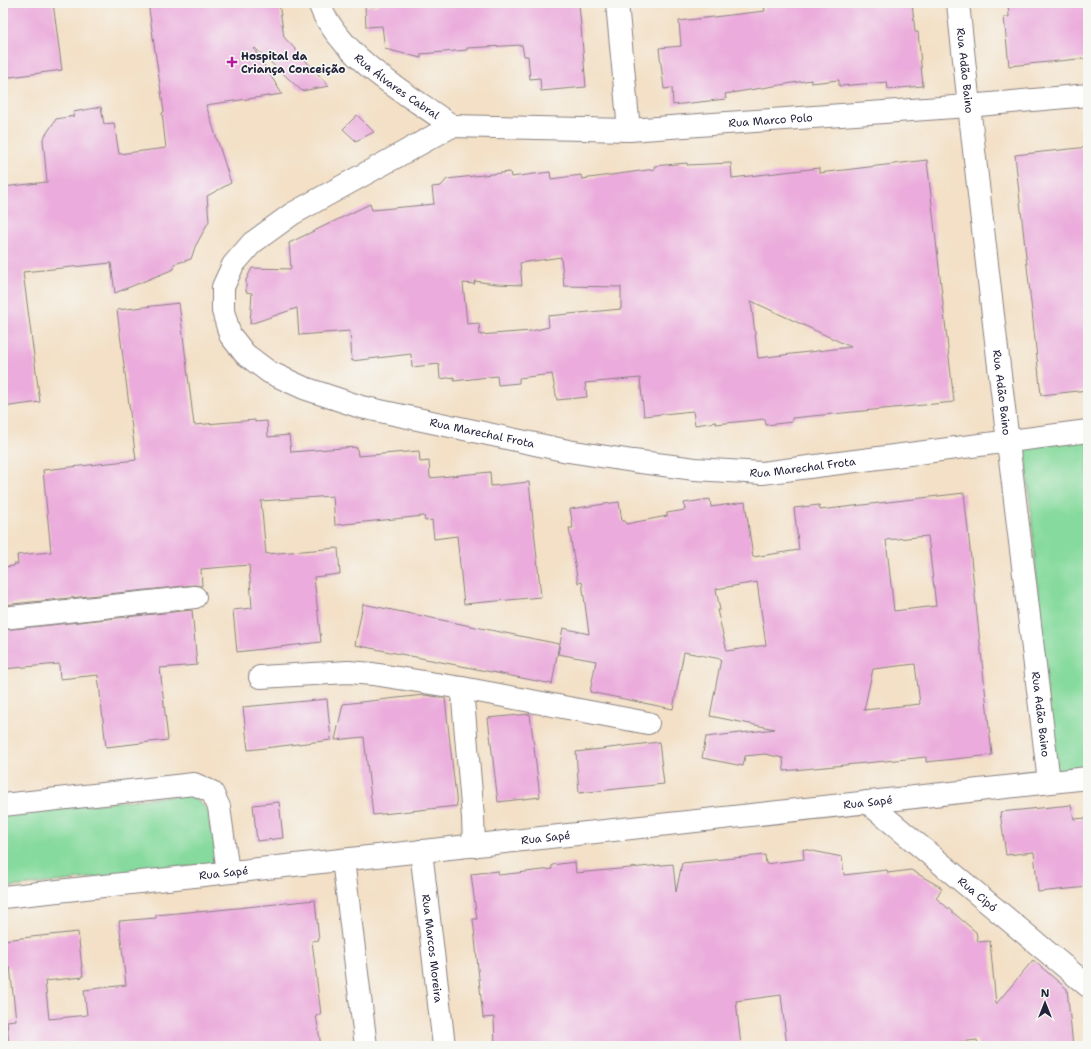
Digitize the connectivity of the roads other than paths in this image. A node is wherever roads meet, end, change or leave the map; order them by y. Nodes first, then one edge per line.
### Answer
1 (319, 3) edge
2 (617, 3) edge
3 (958, 3) edge
4 (1088, 95) edge
5 (968, 106) junction
6 (452, 126) junction
7 (629, 130) junction
8 (1088, 431) edge
9 (1008, 441) junction
10 (195, 597) dead end
11 (3, 618) edge
12 (260, 677) dead end
13 (462, 688) junction
14 (648, 723) dead end
15 (1088, 778) edge
16 (1049, 782) junction
17 (867, 802) junction
18 (3, 805) edge
19 (474, 846) junction
20 (422, 851) junction
21 (343, 860) junction
22 (228, 872) junction
23 (3, 897) edge
24 (1088, 986) edge
25 (366, 1046) edge
26 (444, 1046) edge

1 - 6 street, Rua Álvares Cabral
2 - 7 street
3 - 5 street, Rua Adão Baino
4 - 5 street, Rua Marco Polo
5 - 7 street, Rua Marco Polo
5 - 9 street, Rua Adão Baino
6 - 7 street, Rua Marco Polo
6 - 9 street, Rua Marechal Frota
8 - 9 street, Rua Marechal Frota
9 - 16 street, Rua Adão Baino
10 - 11 street
12 - 13 street
13 - 14 street
13 - 19 street
15 - 16 street, Rua Sapé
16 - 17 street, Rua Sapé
17 - 19 street, Rua Sapé
17 - 24 street, Rua Cipó
18 - 22 street
19 - 20 street, Rua Sapé
20 - 21 street, Rua Sapé
20 - 26 street, Rua Marcos Moreira
21 - 22 street, Rua Sapé
21 - 25 street
22 - 23 street, Rua Sapé

